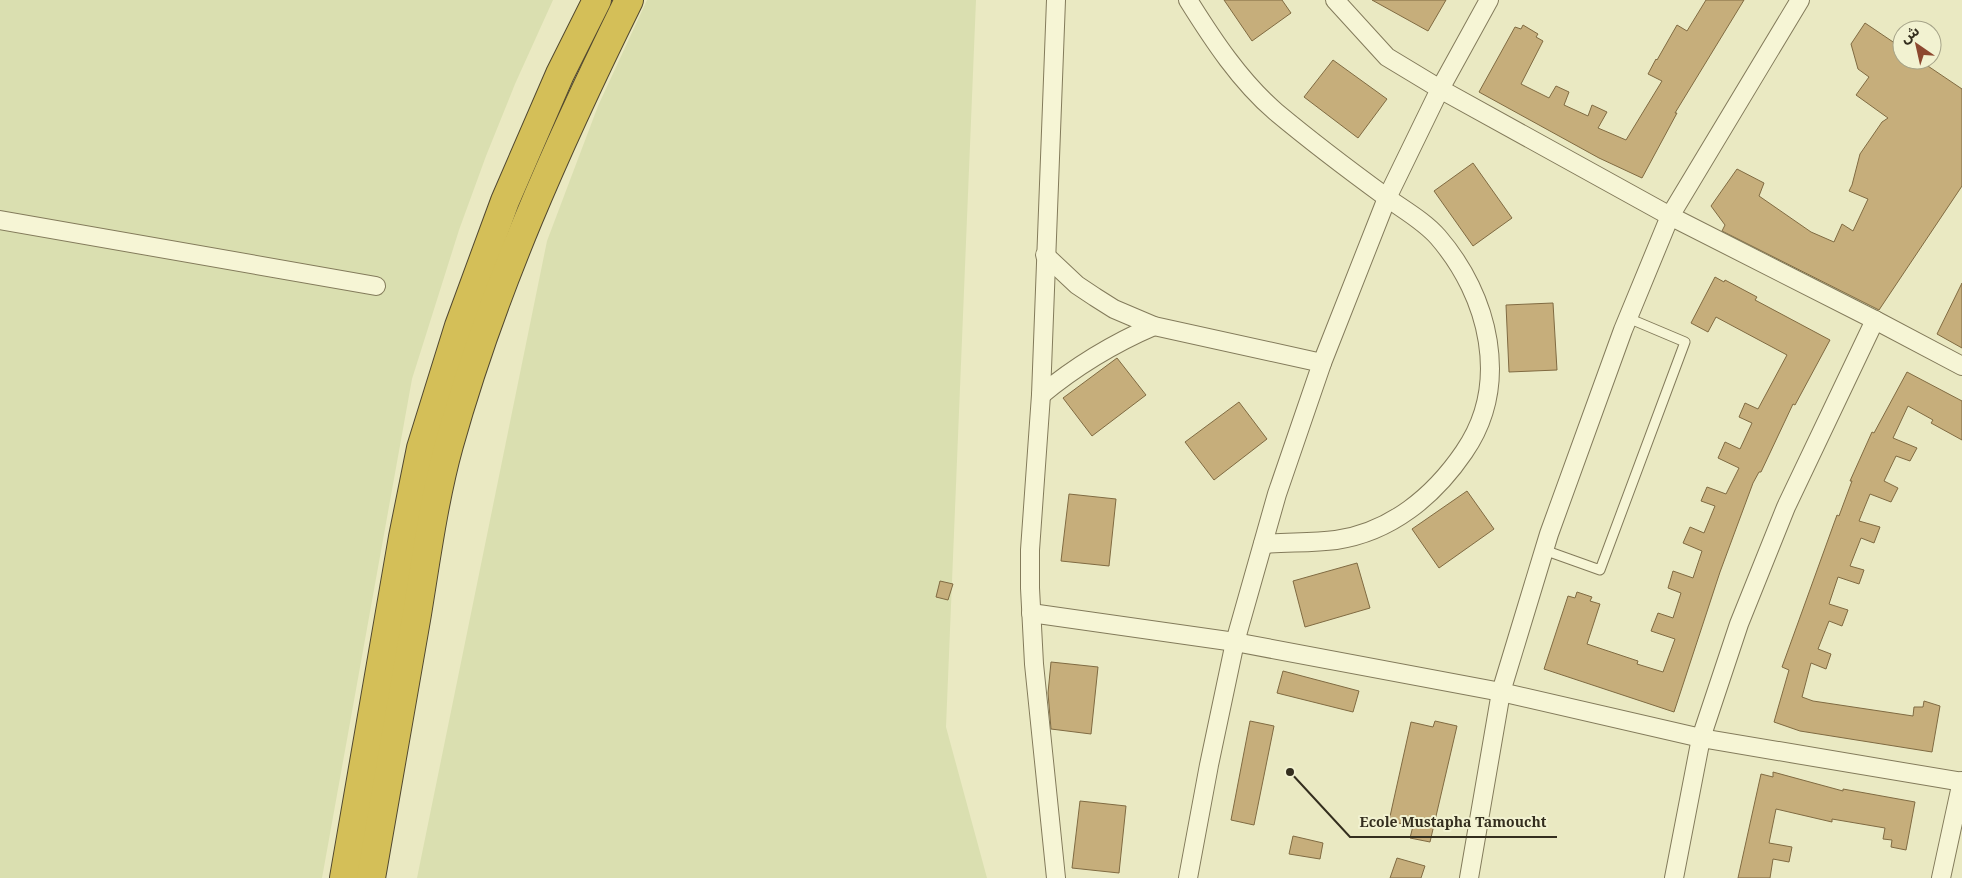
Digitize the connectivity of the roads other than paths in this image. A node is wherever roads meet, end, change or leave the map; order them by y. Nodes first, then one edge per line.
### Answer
1 (597, 0) edge
2 (629, 0) edge
3 (1056, 0) edge
4 (1188, 0) edge
5 (1335, 0) edge
6 (1489, 0) edge
7 (1800, 0) edge
8 (1440, 89) junction
9 (1387, 198) junction
10 (1670, 216) junction
11 (0, 220) edge
12 (1045, 255) junction
13 (376, 286) dead end
14 (1628, 318) junction
15 (1875, 320) junction
16 (1154, 326) junction
17 (1322, 363) junction
18 (1962, 366) edge
19 (1041, 395) junction
20 (1263, 544) junction
21 (1544, 550) junction
22 (1031, 612) junction
23 (1234, 642) junction
24 (1502, 692) junction
25 (1701, 738) junction
26 (1962, 782) edge
27 (344, 878) edge
28 (372, 878) edge
29 (1056, 878) edge
30 (1188, 878) edge
31 (1469, 878) edge
32 (1674, 878) edge
33 (1941, 878) edge

1 - 27 highway
2 - 28 highway
3 - 12 street
4 - 9 street
5 - 8 street
6 - 8 street
7 - 10 street
8 - 9 street
8 - 10 street
9 - 17 street
9 - 20 street
10 - 14 street
10 - 15 street
11 - 13 street
12 - 16 street
12 - 19 street
14 - 21 street
14 - 21 lane
15 - 18 street
15 - 25 street
16 - 17 street
16 - 19 street
17 - 20 street
19 - 22 street
20 - 23 street
21 - 24 street
22 - 23 street
22 - 29 street
23 - 24 street
23 - 30 street
24 - 25 street
24 - 31 street
25 - 26 street
25 - 32 street
26 - 33 street

